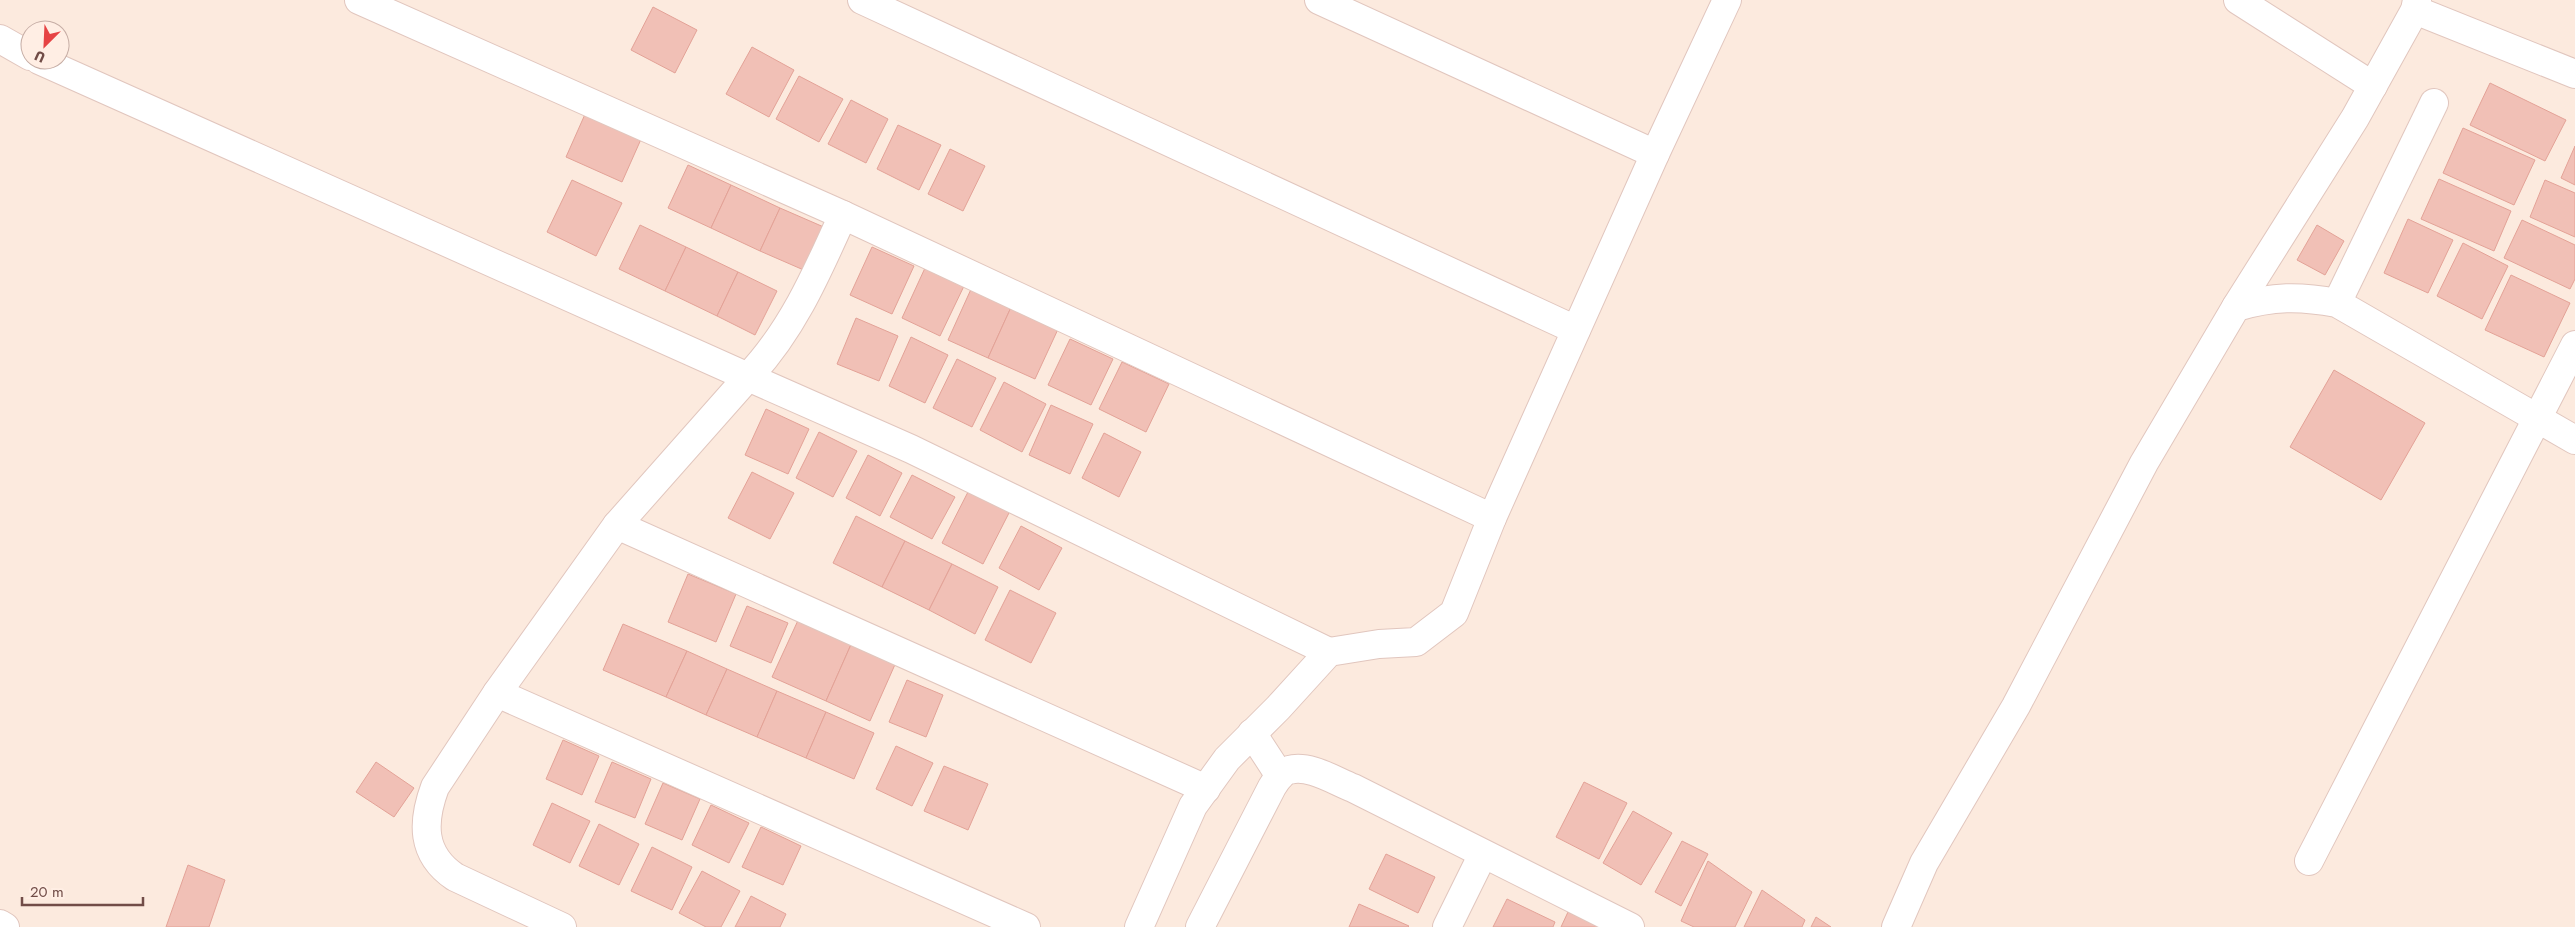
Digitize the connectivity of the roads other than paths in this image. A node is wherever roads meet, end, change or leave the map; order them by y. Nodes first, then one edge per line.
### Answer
1 (359, 0) edge
2 (862, 0) edge
3 (1319, 0) edge
4 (1727, 0) edge
5 (2238, 0) edge
6 (2416, 5) edge
7 (0, 40) edge
8 (20, 51) edge
9 (61, 70) edge
10 (2575, 74) edge
11 (2373, 86) junction
12 (2434, 103) dead end
13 (1655, 154) junction
14 (843, 215) junction
15 (2337, 303) junction
16 (2236, 307) junction
17 (1576, 330) junction
18 (2575, 346) edge
19 (748, 377) junction
20 (2537, 419) junction
21 (2575, 440) edge
22 (1492, 518) junction
23 (617, 525) junction
24 (1329, 652) junction
25 (497, 693) junction
26 (1252, 733) junction
27 (1280, 776) junction
28 (1206, 789) junction
29 (1483, 854) junction
30 (2309, 861) dead end
31 (0, 924) edge
32 (5, 927) edge
33 (562, 927) edge
34 (1026, 927) edge
35 (1139, 927) edge
36 (1200, 927) edge
37 (1447, 927) edge
38 (1630, 927) edge
39 (1896, 927) edge

1 - 14 street
2 - 17 street
3 - 13 street
4 - 13 street
5 - 11 street
6 - 10 street
6 - 11 street
7 - 8 street
9 - 19 street
11 - 16 street
12 - 15 street
13 - 17 street
14 - 19 street
14 - 22 street
15 - 16 street
15 - 20 street
16 - 39 street
17 - 22 street
18 - 20 street
19 - 23 street
19 - 24 street
20 - 21 street
20 - 30 street
22 - 24 street
23 - 25 street
23 - 28 street
24 - 26 street
25 - 33 street
25 - 34 street
26 - 27 street
26 - 28 street
27 - 29 street
27 - 36 street
28 - 35 street
29 - 37 street
29 - 38 street
31 - 32 street

